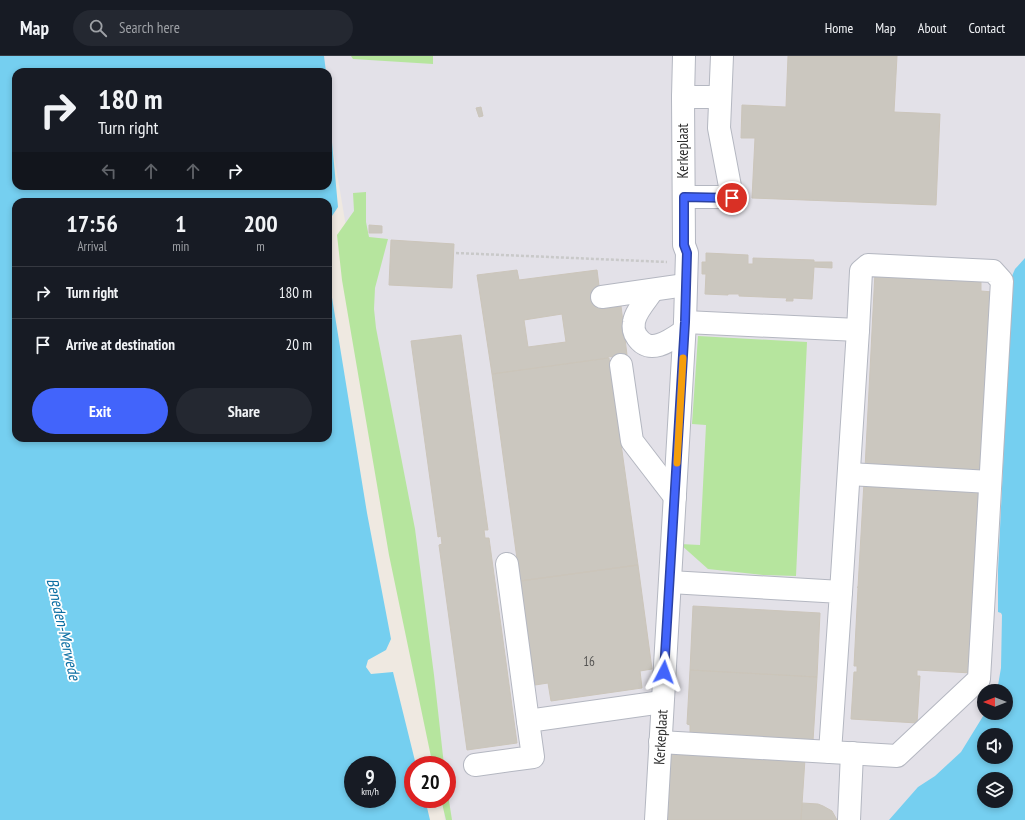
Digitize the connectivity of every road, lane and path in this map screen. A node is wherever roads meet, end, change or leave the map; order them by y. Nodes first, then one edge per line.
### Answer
1 (684, 56) edge
2 (722, 56) edge
3 (683, 97) junction
4 (720, 98) junction
5 (684, 197) junction
6 (456, 253) dead end
7 (685, 254) junction
8 (686, 285) junction
9 (653, 290) junction
10 (602, 297) dead end
11 (685, 327) junction
12 (858, 330) junction
13 (621, 365) dead end
14 (849, 474) junction
15 (990, 482) junction
16 (675, 497) junction
17 (507, 564) dead end
18 (670, 582) junction
19 (841, 592) junction
20 (662, 702) junction
21 (528, 721) junction
22 (660, 742) junction
23 (830, 752) junction
24 (852, 753) junction
25 (475, 765) dead end
26 (656, 820) edge
27 (849, 820) edge

1 - 3 street, Kerkeplaat
2 - 4 street
3 - 4 street
3 - 5 street, Kerkeplaat
4 - 5 street
5 - 7 street, Kerkeplaat
6 - 7 path
7 - 8 street, Kerkeplaat
8 - 9 street
8 - 11 street, Kerkeplaat
9 - 10 street
9 - 11 street
11 - 12 street
11 - 16 street, Kerkeplaat
12 - 14 street
12 - 15 street
13 - 16 street
14 - 15 street
14 - 19 street
15 - 24 street
16 - 18 street, Kerkeplaat
17 - 21 street
18 - 19 street
18 - 20 street, Kerkeplaat
19 - 23 street
20 - 21 street
20 - 22 street, Kerkeplaat
21 - 25 street
22 - 23 street
22 - 26 street, Kerkeplaat
23 - 24 street
24 - 27 street

